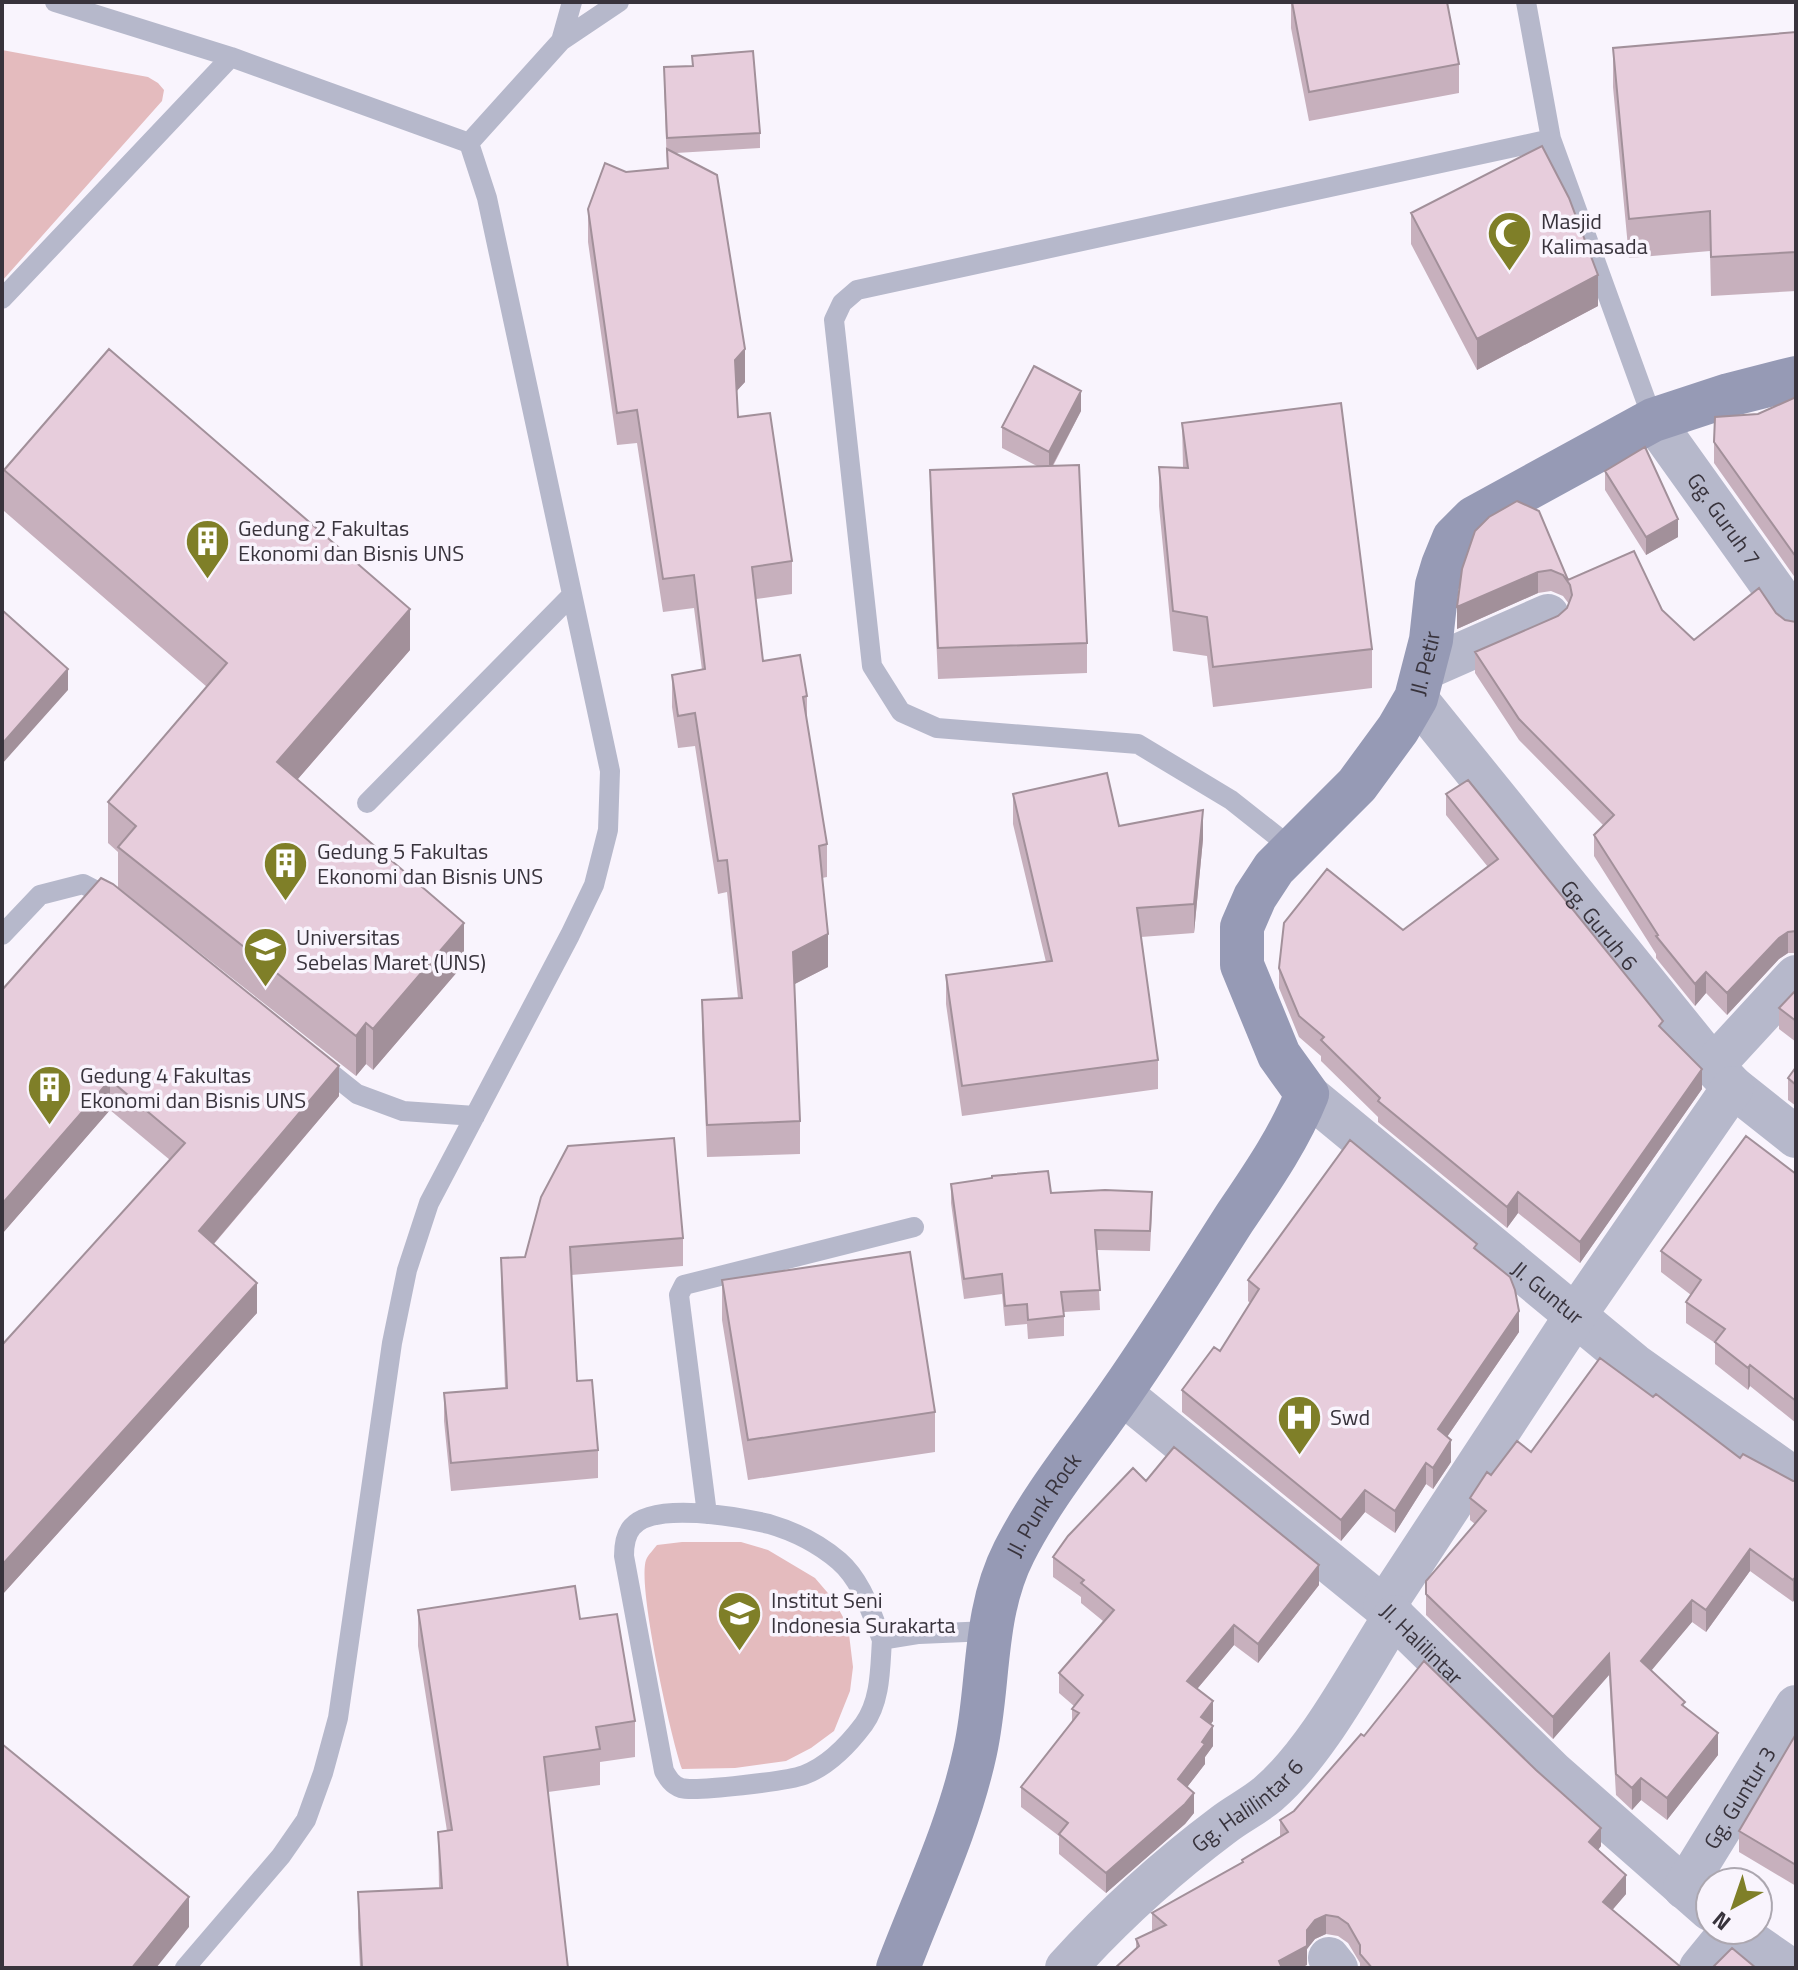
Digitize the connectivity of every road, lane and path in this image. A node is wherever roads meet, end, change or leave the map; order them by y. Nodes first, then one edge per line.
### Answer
1 (55, 2) edge
2 (572, 2) edge
3 (619, 2) edge
4 (1526, 2) edge
5 (561, 41) junction
6 (231, 57) junction
7 (1551, 139) junction
8 (469, 143) junction
9 (2, 299) edge
10 (1796, 378) edge
11 (1653, 420) junction
12 (572, 595) junction
13 (1548, 615) dead end
14 (1796, 620) edge
15 (1421, 684) junction
16 (367, 803) dead end
17 (1293, 849) junction
18 (132, 912) edge
19 (2, 935) edge
20 (1796, 976) edge
21 (298, 1046) edge
22 (1723, 1076) junction
23 (1307, 1094) junction
24 (475, 1116) junction
25 (1796, 1137) edge
26 (914, 1227) dead end
27 (1575, 1316) junction
28 (1121, 1393) junction
29 (1796, 1479) edge
30 (707, 1514) junction
31 (1389, 1611) junction
32 (989, 1631) junction
33 (882, 1640) junction
34 (1796, 1706) edge
35 (1714, 1866) edge
36 (1694, 1896) edge
37 (1719, 1946) edge
38 (1756, 1946) edge
39 (185, 1968) edge
40 (898, 1968) edge
41 (1066, 1968) edge
42 (1700, 1968) edge
43 (1789, 1968) edge

1 - 6 lane
2 - 5 lane
3 - 5 lane
4 - 7 lane
5 - 8 lane
6 - 8 lane
6 - 9 lane
7 - 11 lane
7 - 17 lane
8 - 12 lane
10 - 11 main road, Jl. Petir
11 - 14 street, Gg. Guruh 7
11 - 15 main road, Jl. Petir
12 - 16 lane
12 - 24 lane
13 - 15 street
15 - 17 main road, Jl. Petir
15 - 22 street, Gg. Guruh 6
17 - 23 main road, Jl. Petir
18 - 19 lane
20 - 22 street, Gg. Halilintar 6
21 - 24 lane
22 - 25 street, Gg. Guruh 6
22 - 27 street, Gg. Halilintar 6
23 - 27 street, Jl. Guntur
23 - 28 main road, Jl. Punk Rock
24 - 39 lane
26 - 30 lane
27 - 29 street, Jl. Guntur
27 - 31 street, Gg. Halilintar 6
28 - 31 street, Jl. Halilintar
28 - 32 main road, Jl. Punk Rock
30 - 33 lane
30 - 33 lane
31 - 36 street, Jl. Halilintar
31 - 41 street, Gg. Halilintar 6
32 - 33 lane
32 - 40 main road, Jl. Punk Rock
34 - 35 street, Gg. Guntur 3
37 - 42 street
38 - 43 street

